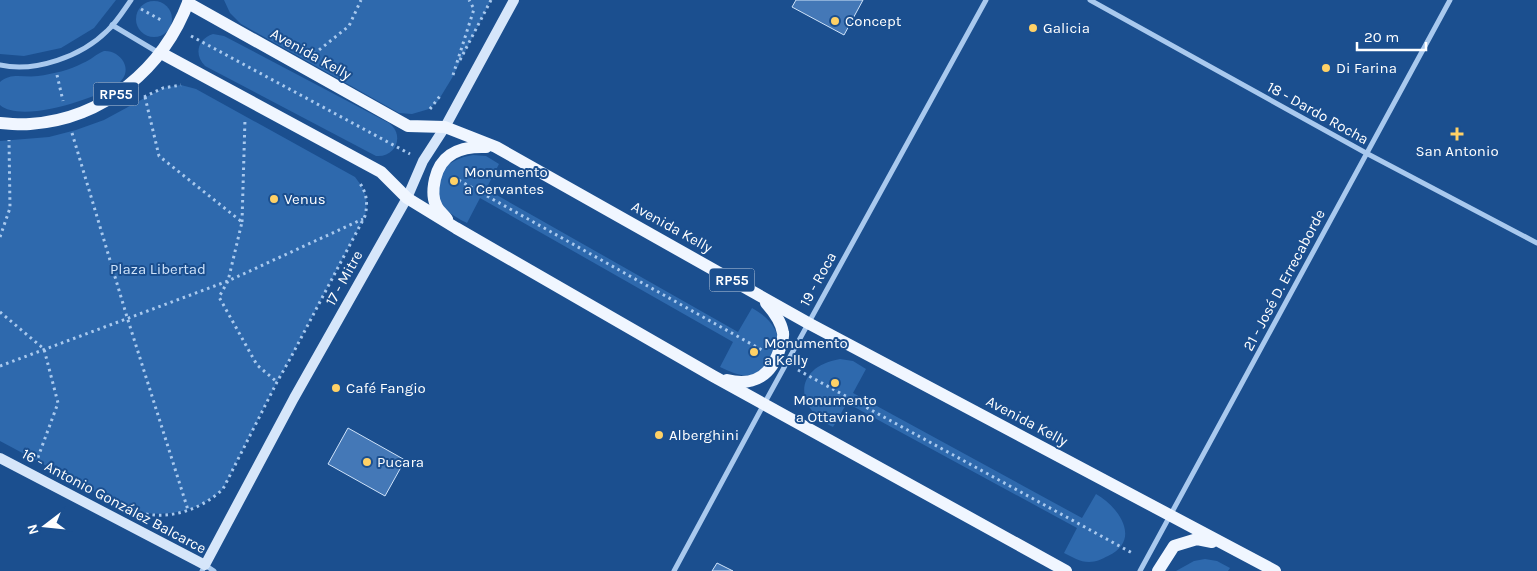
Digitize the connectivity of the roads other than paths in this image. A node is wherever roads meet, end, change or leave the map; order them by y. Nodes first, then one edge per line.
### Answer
1 (514, 0) edge
2 (986, 0) edge
3 (1090, 0) edge
4 (1450, 0) edge
5 (130, 1) edge
6 (186, 1) edge
7 (112, 25) junction
8 (161, 54) junction
9 (0, 65) edge
10 (0, 123) edge
11 (445, 127) junction
12 (496, 147) junction
13 (1366, 154) junction
14 (407, 198) junction
15 (456, 228) junction
16 (1537, 244) edge
17 (758, 294) junction
18 (808, 323) junction
19 (782, 361) junction
20 (713, 376) junction
21 (764, 404) junction
22 (0, 458) edge
23 (1170, 516) junction
24 (1224, 544) junction
25 (203, 568) edge
26 (214, 571) edge
27 (674, 571) edge
28 (1066, 571) edge
29 (1140, 571) edge
30 (1158, 571) edge
31 (1275, 571) edge

1 - 11 street, 17 - Mitre
2 - 18 street, 19 - Roca
3 - 13 street, 18 - Dardo Rocha
4 - 13 street, 21 - José D. Errecaborde
5 - 7 street
6 - 8 main road, RP55
6 - 11 main road, Avenida Kelly / RP55
7 - 8 street
7 - 9 street
8 - 10 main road, RP55
8 - 14 main road
11 - 12 main road, Avenida Kelly / RP55
11 - 14 street, 17 - Mitre
12 - 15 main road
12 - 17 main road, Avenida Kelly / RP55
13 - 16 street, 18 - Dardo Rocha
13 - 23 street, 21 - José D. Errecaborde
14 - 15 main road
14 - 25 street, 17 - Mitre
15 - 20 main road
17 - 18 main road, Avenida Kelly / RP55
17 - 19 main road
18 - 19 street, 19 - Roca
18 - 23 main road, Avenida Kelly / RP55
19 - 20 main road
19 - 21 street, 19 - Roca
20 - 21 main road
21 - 27 street, 19 - Roca
21 - 28 main road
22 - 25 street, 16 - Antonio González Balcarce
23 - 24 main road, Avenida Kelly / RP55
23 - 29 street, 21 - José D. Errecaborde
24 - 30 main road
24 - 31 main road, Avenida Kelly / RP55
25 - 26 street, 16 - Antonio González Balcarce

